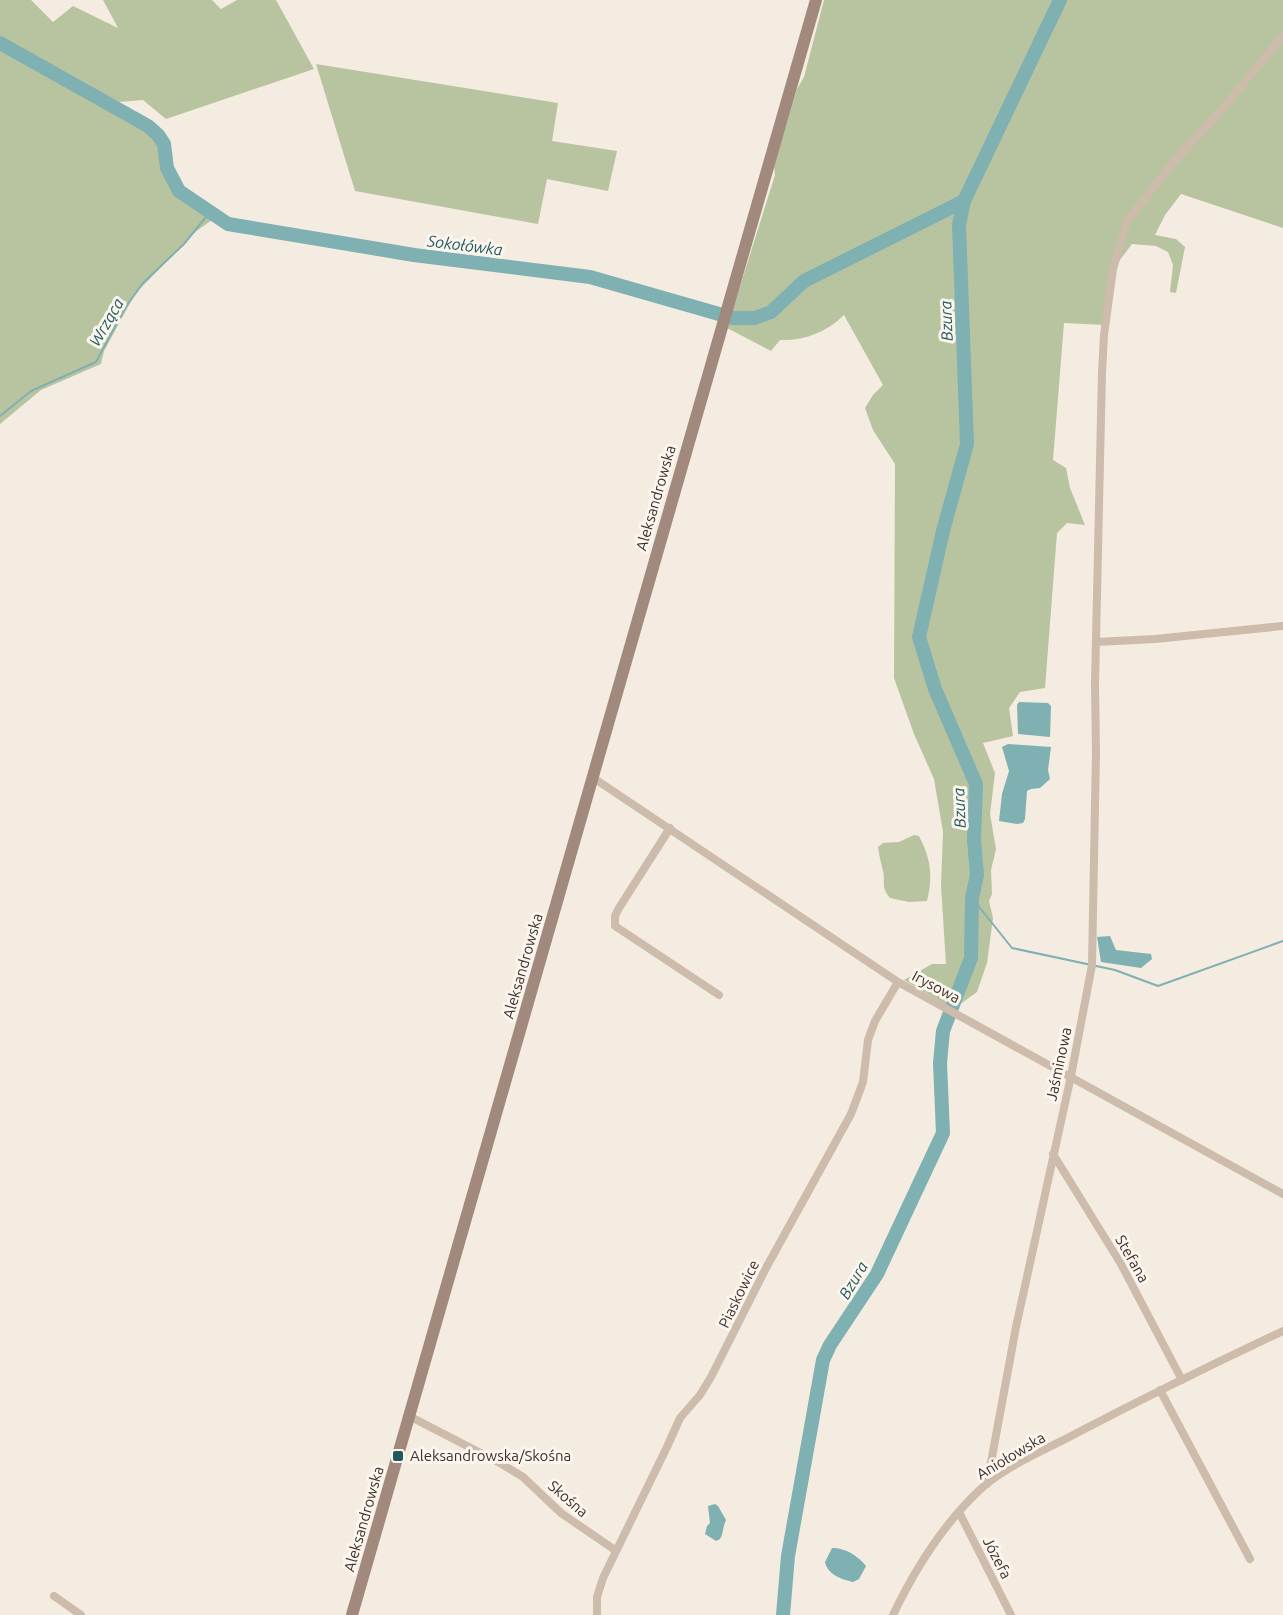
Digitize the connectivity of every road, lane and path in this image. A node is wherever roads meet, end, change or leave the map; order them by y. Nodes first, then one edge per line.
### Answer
1 (816, 0) edge
2 (1283, 36) edge
3 (1283, 626) edge
4 (1096, 642) junction
5 (592, 777) junction
6 (670, 828) junction
7 (898, 982) junction
8 (719, 995) dead end
9 (1071, 1076) junction
10 (1053, 1154) junction
11 (1283, 1194) edge
12 (1283, 1330) edge
13 (1182, 1380) junction
14 (1160, 1390) junction
15 (409, 1416) junction
16 (987, 1484) junction
17 (959, 1512) junction
18 (615, 1550) junction
19 (1250, 1559) dead end
20 (54, 1596) dead end
21 (81, 1615) edge
22 (352, 1615) edge
23 (597, 1615) edge
24 (893, 1615) edge
25 (1011, 1615) edge

1 - 5 main road, Aleksandrowska
2 - 4 street, Jaśminowa
3 - 4 street
4 - 9 street, Jaśminowa
5 - 6 street, Irysowa
5 - 15 main road, Aleksandrowska
6 - 7 street, Irysowa
6 - 8 street
7 - 9 street, Irysowa
7 - 18 street, Piaskowice
9 - 10 street, Jaśminowa
9 - 11 street, Irysowa
10 - 13 street, Stefana
10 - 16 street, Jaśminowa
12 - 13 street, Aniołowska
13 - 14 street, Aniołowska
14 - 16 street, Aniołowska
14 - 19 street
15 - 18 street, Skośna
15 - 22 main road, Aleksandrowska
16 - 17 street, Aniołowska
17 - 24 street, Aniołowska
17 - 25 street, Józefa
18 - 23 street, Piaskowice
20 - 21 street

